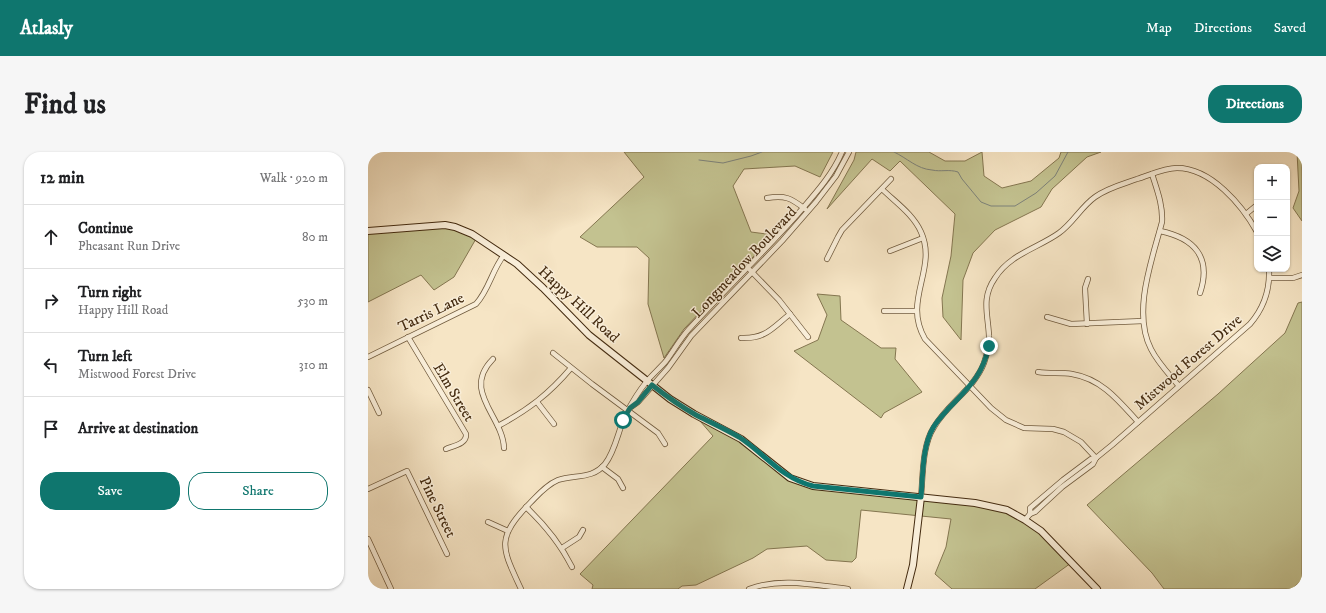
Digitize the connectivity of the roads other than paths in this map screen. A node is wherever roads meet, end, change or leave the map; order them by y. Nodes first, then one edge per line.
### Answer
1 (842, 152) edge
2 (849, 152) edge
3 (1152, 174) junction
4 (891, 179) dead end
5 (882, 189) junction
6 (767, 198) dead end
7 (803, 207) junction
8 (1254, 208) edge
9 (808, 211) junction
10 (1246, 214) junction
11 (1254, 227) edge
12 (1160, 231) junction
13 (368, 232) edge
14 (923, 238) junction
15 (890, 251) dead end
16 (504, 255) junction
17 (827, 259) dead end
18 (747, 268) junction
19 (752, 272) junction
20 (1269, 272) edge
21 (1302, 275) edge
22 (1270, 278) junction
23 (1088, 279) dead end
24 (1200, 293) dead end
25 (884, 311) dead end
26 (916, 311) junction
27 (790, 314) junction
28 (1047, 317) dead end
29 (1143, 321) junction
30 (1087, 324) junction
31 (408, 337) junction
32 (808, 337) dead end
33 (741, 338) dead end
34 (553, 353) dead end
35 (368, 357) edge
36 (493, 359) dead end
37 (571, 368) junction
38 (1038, 372) dead end
39 (650, 383) junction
40 (970, 386) junction
41 (1179, 386) junction
42 (368, 390) edge
43 (537, 402) junction
44 (628, 409) junction
45 (379, 413) dead end
46 (1138, 422) junction
47 (554, 424) dead end
48 (498, 426) junction
49 (665, 444) dead end
50 (504, 448) dead end
51 (446, 449) dead end
52 (1096, 458) junction
53 (602, 467) junction
54 (623, 488) dead end
55 (368, 490) edge
56 (921, 497) junction
57 (526, 507) junction
58 (1025, 520) junction
59 (488, 522) dead end
60 (583, 530) dead end
61 (508, 531) junction
62 (368, 539) edge
63 (562, 548) junction
64 (447, 554) dead end
65 (572, 567) dead end
66 (391, 589) edge
67 (521, 589) edge
68 (749, 589) edge
69 (848, 589) edge
70 (907, 589) edge
71 (1097, 589) edge

1 - 7 street, Longmeadow Boulevard
2 - 9 street, Longmeadow Boulevard
3 - 10 street
3 - 12 street
3 - 40 street
4 - 5 street
5 - 14 street
5 - 17 street
6 - 7 street
7 - 9 street
7 - 18 street, Longmeadow Boulevard
8 - 10 street
9 - 19 street, Longmeadow Boulevard
10 - 11 street
12 - 24 street
12 - 29 street
13 - 16 street, Happy Hill Road
14 - 15 street
14 - 26 street
16 - 31 street, Tarris Lane
16 - 39 street, Happy Hill Road
18 - 19 street
18 - 39 street, Longmeadow Boulevard
19 - 27 street
19 - 39 street, Longmeadow Boulevard
20 - 22 street, Mistwood Forest Drive
21 - 22 street
22 - 41 street, Mistwood Forest Drive
23 - 30 street
25 - 26 street
26 - 40 street
27 - 32 street
27 - 33 street
28 - 30 street
29 - 30 street
29 - 41 street
31 - 35 street, Tarris Lane
31 - 51 street, Elm Street
34 - 37 street
36 - 48 street
37 - 43 street
37 - 44 street
38 - 46 street
39 - 44 street
39 - 56 street, Happy Hill Road
40 - 52 street
40 - 56 street
41 - 46 street, Mistwood Forest Drive
42 - 45 street
43 - 47 street
43 - 48 street
44 - 49 street
44 - 53 street
46 - 52 street, Mistwood Forest Drive
48 - 50 street
52 - 58 street, Mistwood Forest Drive
53 - 54 street
53 - 57 street
55 - 64 street, Pine Street
56 - 58 street, Happy Hill Road
56 - 70 street
57 - 61 street
57 - 63 street
58 - 71 street, Happy Hill Road
59 - 61 street
60 - 63 street
61 - 67 street
62 - 66 street
63 - 65 street
68 - 69 street

